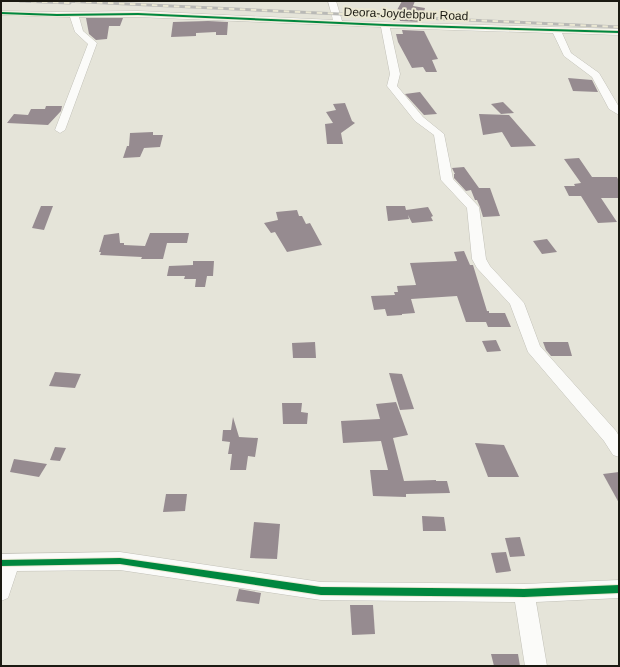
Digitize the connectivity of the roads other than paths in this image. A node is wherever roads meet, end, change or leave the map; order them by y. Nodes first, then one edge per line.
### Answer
1 (332, 1) edge
2 (1, 13) edge
3 (74, 15) junction
4 (338, 23) junction
5 (385, 25) junction
6 (556, 30) junction
7 (619, 32) edge
8 (619, 112) edge
9 (60, 130) dead end
10 (619, 450) edge
11 (5, 563) edge
12 (619, 589) edge
13 (1, 592) edge
14 (524, 593) junction
15 (536, 666) edge

1 - 4 street
2 - 3 street, Deora-Joydebpur Road
3 - 4 street, Deora-Joydebpur Road
3 - 9 street
4 - 5 street, Deora-Joydebpur Road
5 - 6 street, Deora-Joydebpur Road
5 - 10 street
6 - 7 street, Deora-Joydebpur Road
6 - 8 street
11 - 13 street
11 - 14 street
12 - 14 street
14 - 15 street

